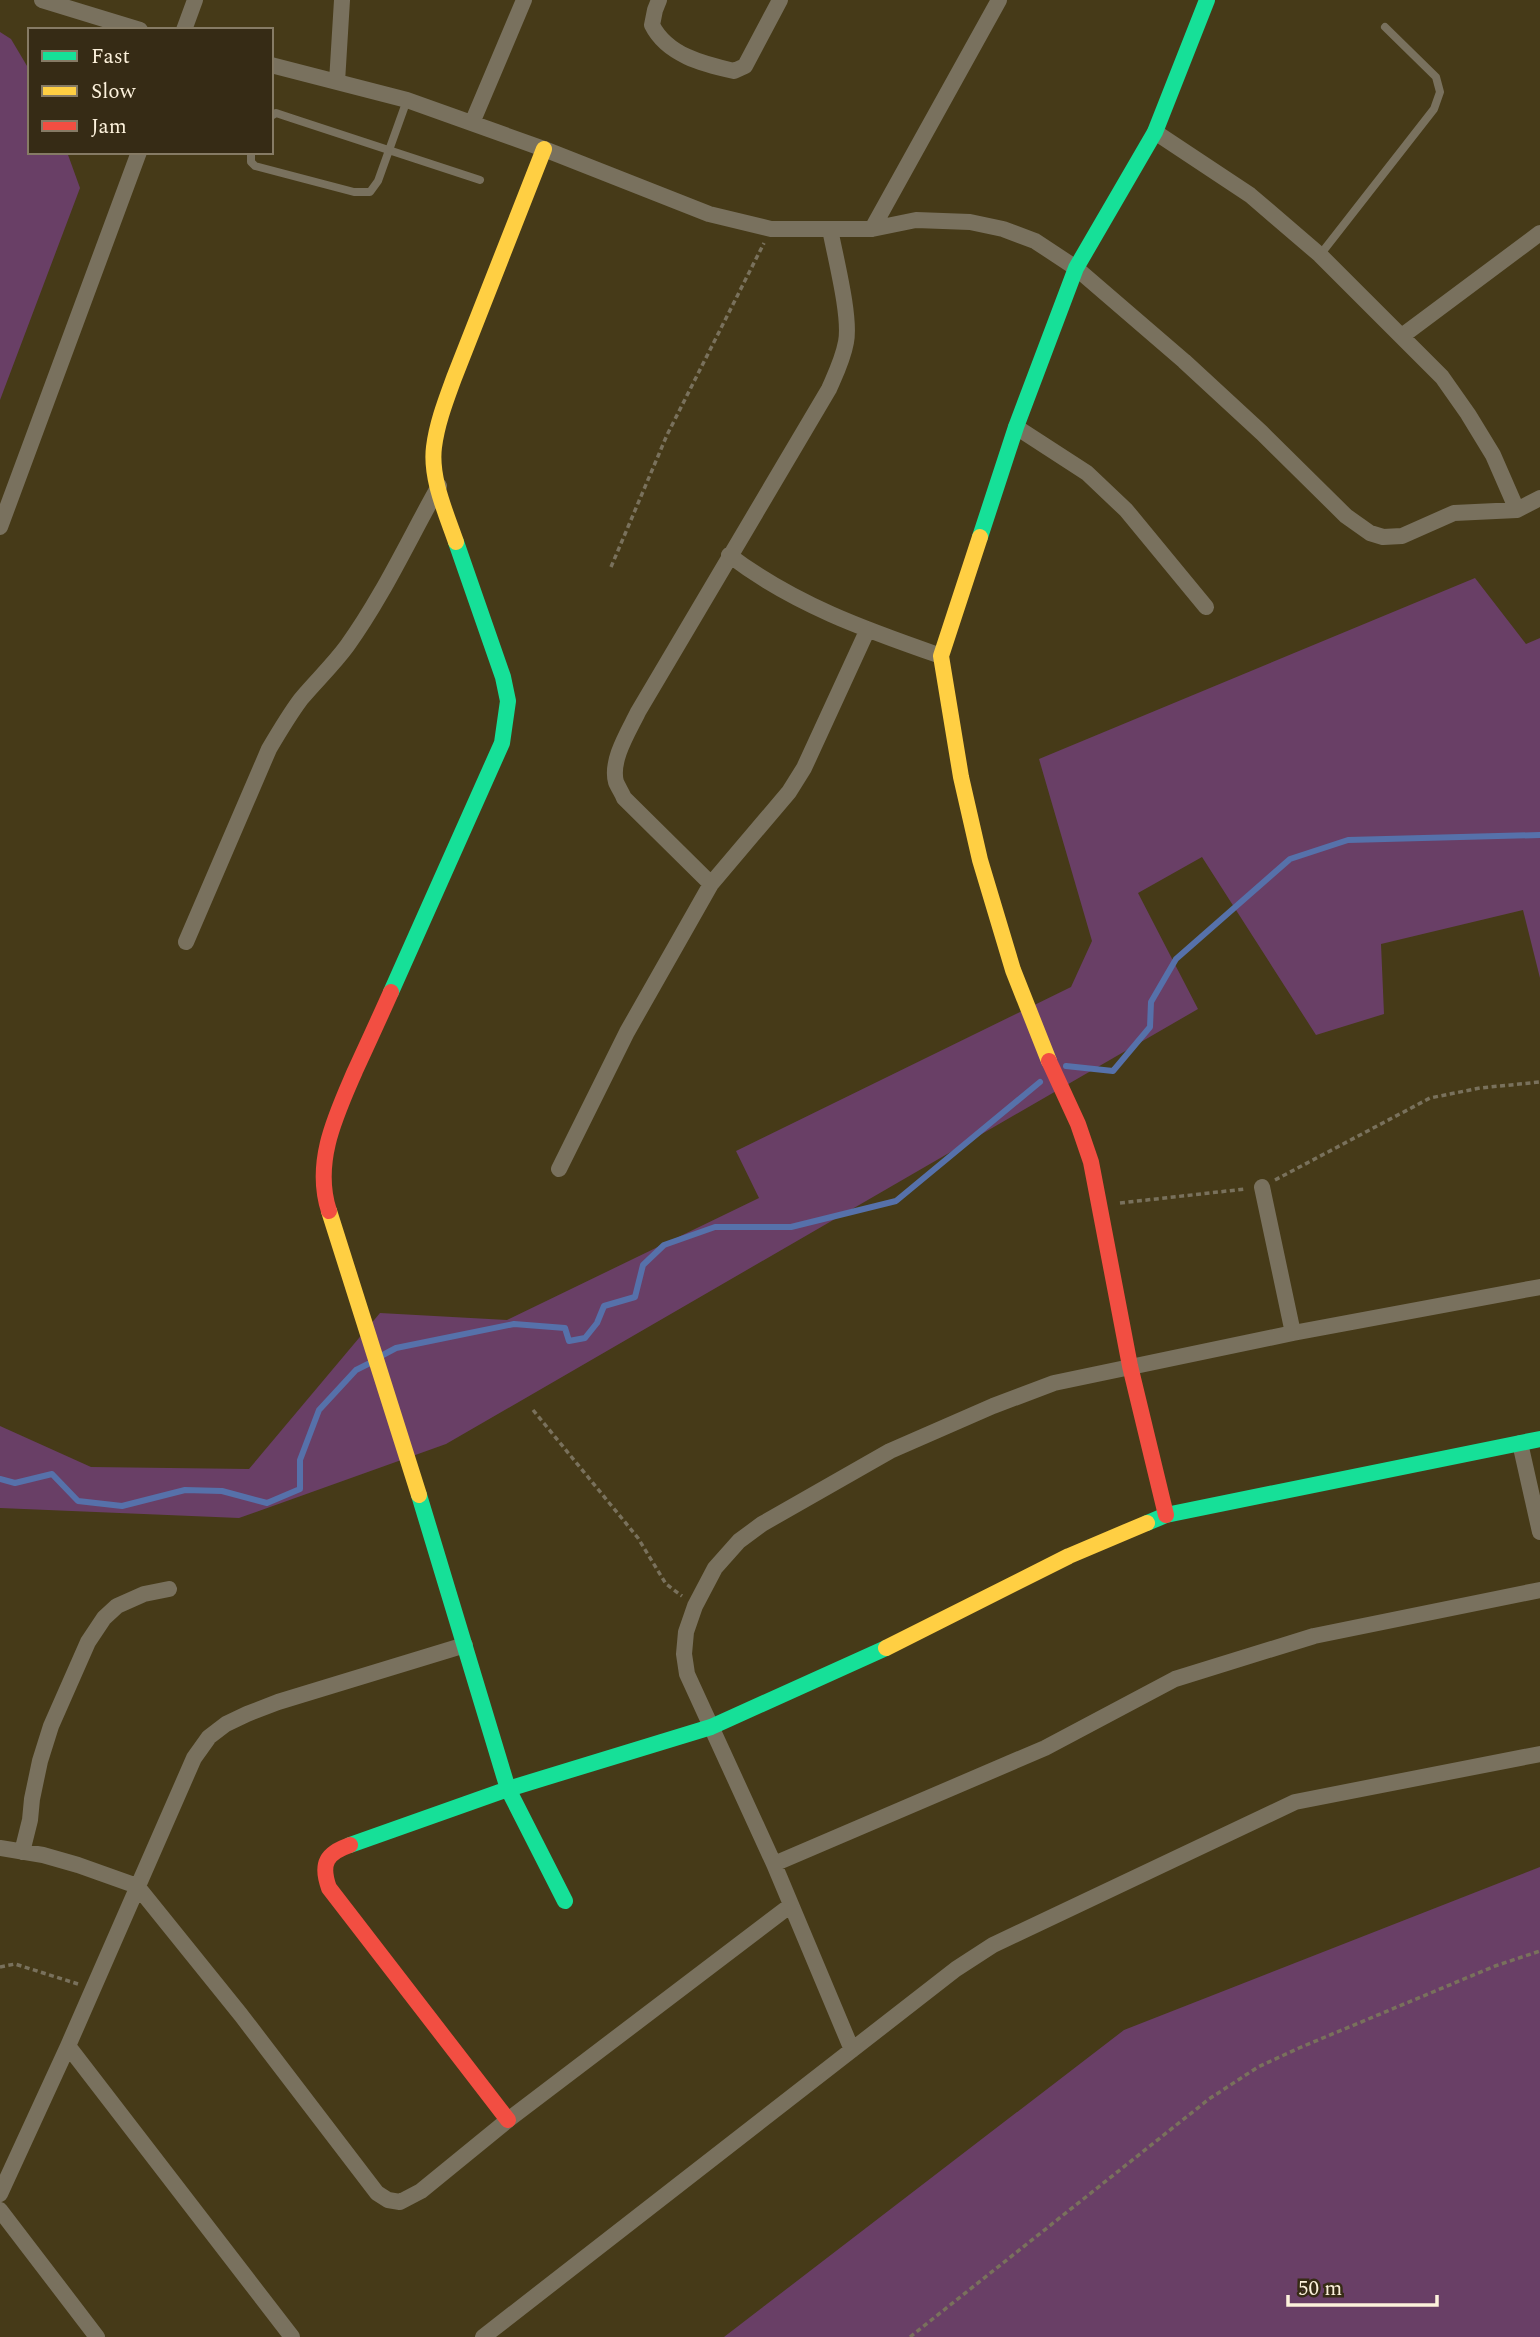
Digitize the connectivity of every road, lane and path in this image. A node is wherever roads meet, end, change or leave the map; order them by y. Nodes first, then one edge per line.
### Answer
1 (42, 0) edge
2 (195, 0) edge
3 (342, 0) edge
4 (524, 0) edge
5 (659, 0) edge
6 (780, 0) edge
7 (999, 0) edge
8 (1207, 0) edge
9 (1385, 27) dead end
10 (133, 28) edge
11 (185, 28) edge
12 (273, 66) edge
13 (337, 82) junction
14 (407, 100) junction
15 (273, 115) edge
16 (471, 123) junction
17 (1155, 131) junction
18 (544, 149) junction
19 (389, 152) junction
20 (138, 154) edge
21 (251, 154) edge
22 (480, 180) dead end
23 (771, 229) junction
24 (830, 229) junction
25 (872, 229) junction
26 (1540, 233) edge
27 (1320, 255) junction
28 (1076, 268) junction
29 (1402, 336) junction
30 (1016, 427) junction
31 (439, 486) junction
32 (1540, 498) edge
33 (1517, 510) junction
34 (0, 527) edge
35 (729, 555) junction
36 (611, 567) dead end
37 (1206, 607) dead end
38 (867, 631) junction
39 (941, 656) junction
40 (710, 884) junction
41 (186, 942) dead end
42 (1540, 1082) edge
43 (559, 1168) dead end
44 (1262, 1187) junction
45 (1101, 1206) junction
46 (1540, 1287) edge
47 (1293, 1334) junction
48 (1130, 1366) junction
49 (533, 1410) dead end
50 (1540, 1439) edge
51 (1520, 1443) junction
52 (1166, 1516) junction
53 (1540, 1532) edge
54 (169, 1589) dead end
55 (1540, 1590) edge
56 (695, 1606) junction
57 (466, 1645) junction
58 (711, 1727) junction
59 (1540, 1754) edge
60 (508, 1789) junction
61 (0, 1848) edge
62 (22, 1852) junction
63 (774, 1864) junction
64 (137, 1886) junction
65 (565, 1901) dead end
66 (791, 1905) junction
67 (1540, 1951) edge
68 (0, 1967) edge
69 (93, 1989) junction
70 (68, 2046) junction
71 (852, 2050) junction
72 (508, 2120) junction
73 (0, 2194) edge
74 (0, 2210) edge
75 (97, 2337) edge
76 (292, 2337) edge
77 (483, 2337) edge
78 (910, 2337) edge

1 - 10 street
2 - 11 street
3 - 13 street
4 - 16 street
5 - 6 street
7 - 25 street
8 - 17 street
9 - 27 lane
12 - 13 street
13 - 14 street
14 - 16 street
14 - 19 lane
15 - 19 lane
16 - 18 street
17 - 27 street
17 - 28 street
18 - 23 street
18 - 31 street
19 - 21 lane
19 - 22 lane
20 - 34 street
23 - 24 street
23 - 36 path
24 - 25 street
24 - 35 street
25 - 28 street
26 - 29 street
27 - 29 street
28 - 30 street
28 - 33 street
29 - 33 street
30 - 37 street
30 - 39 street
31 - 41 street
31 - 57 street
32 - 33 street
35 - 38 street
35 - 40 street
38 - 39 street
38 - 40 street
39 - 45 street
40 - 43 street
42 - 44 path
44 - 45 path
44 - 47 street
45 - 48 street
46 - 47 street
47 - 48 street
48 - 52 street
48 - 56 street
49 - 56 path
50 - 51 street
51 - 52 street
51 - 53 street
52 - 58 street
54 - 62 street
55 - 63 street
56 - 58 street
57 - 60 street
57 - 64 street
58 - 60 street
58 - 63 street
59 - 71 street
60 - 65 street
60 - 72 street
61 - 62 street
62 - 64 street
63 - 66 street
64 - 69 street
64 - 72 street
66 - 71 street
66 - 72 street
67 - 78 path
68 - 69 path
69 - 70 street
70 - 73 street
70 - 76 street
71 - 77 street
74 - 75 street

